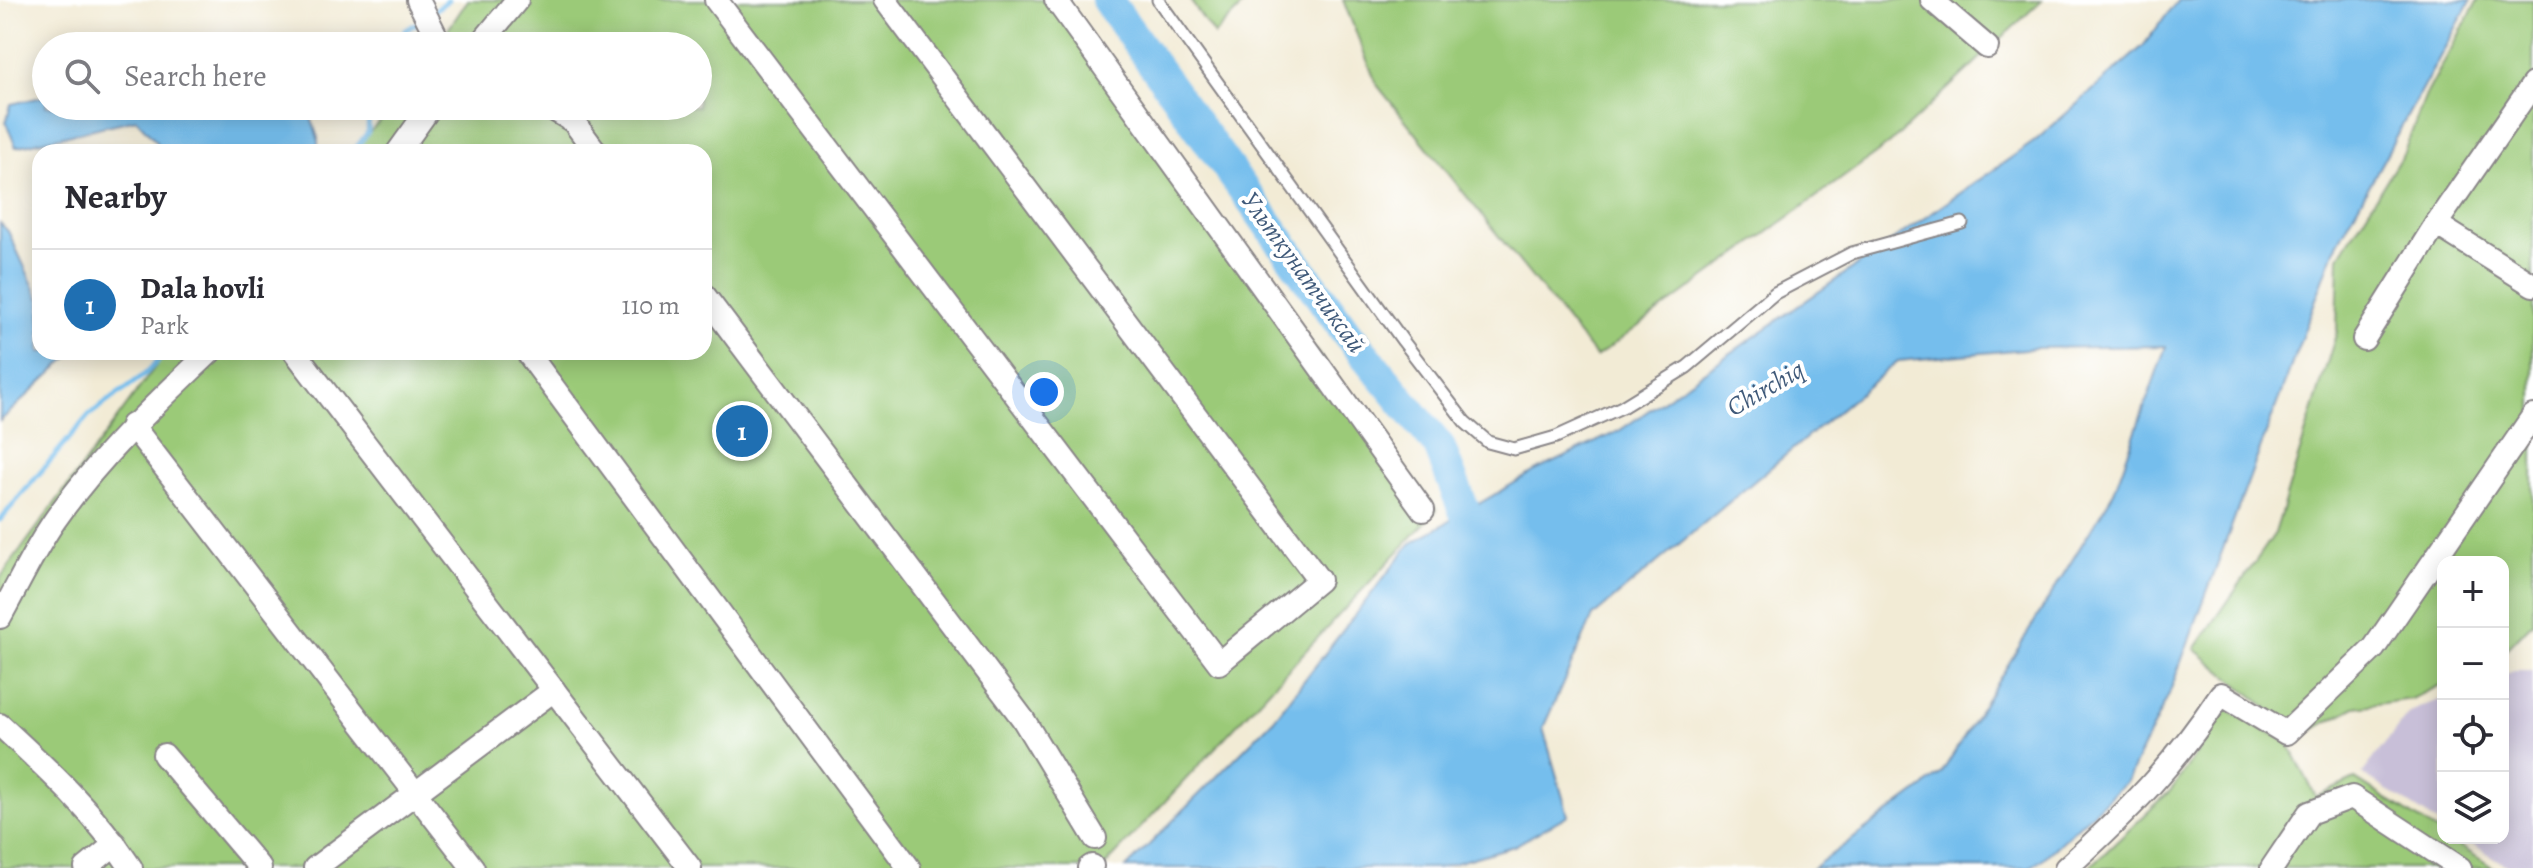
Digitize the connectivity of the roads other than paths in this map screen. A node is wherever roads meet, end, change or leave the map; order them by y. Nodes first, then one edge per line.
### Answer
1 (418, 0) edge
2 (517, 0) edge
3 (716, 0) edge
4 (885, 0) edge
5 (1056, 0) edge
6 (1158, 0) edge
7 (1932, 0) edge
8 (434, 32) edge
9 (491, 32) edge
10 (1987, 47) dead end
11 (2533, 84) edge
12 (421, 120) edge
13 (571, 120) edge
14 (404, 144) edge
15 (590, 144) edge
16 (1962, 223) dead end
17 (2436, 224) junction
18 (2533, 285) edge
19 (712, 306) edge
20 (2364, 339) dead end
21 (201, 360) edge
22 (301, 360) edge
23 (533, 360) edge
24 (2533, 416) edge
25 (132, 425) junction
26 (1423, 510) dead end
27 (0, 617) edge
28 (554, 690) junction
29 (0, 725) edge
30 (164, 755) dead end
31 (417, 791) junction
32 (1095, 838) dead end
33 (115, 844) junction
34 (86, 868) edge
35 (131, 868) edge
36 (260, 868) edge
37 (315, 868) edge
38 (473, 868) edge
39 (690, 868) edge
40 (909, 868) edge
41 (2066, 868) edge
42 (2272, 868) edge
43 (2460, 868) edge

1 - 8 street
2 - 9 street
3 - 4 street
5 - 26 street
6 - 16 lane
7 - 10 street
11 - 17 street
12 - 14 street
13 - 15 street
17 - 18 street
17 - 20 street
19 - 32 street
21 - 25 street
22 - 28 street
23 - 40 street
24 - 41 street
25 - 27 street
25 - 31 street
28 - 31 street
28 - 39 street
29 - 33 street
30 - 36 street
31 - 37 street
31 - 38 street
33 - 34 street
33 - 35 street
42 - 43 street

